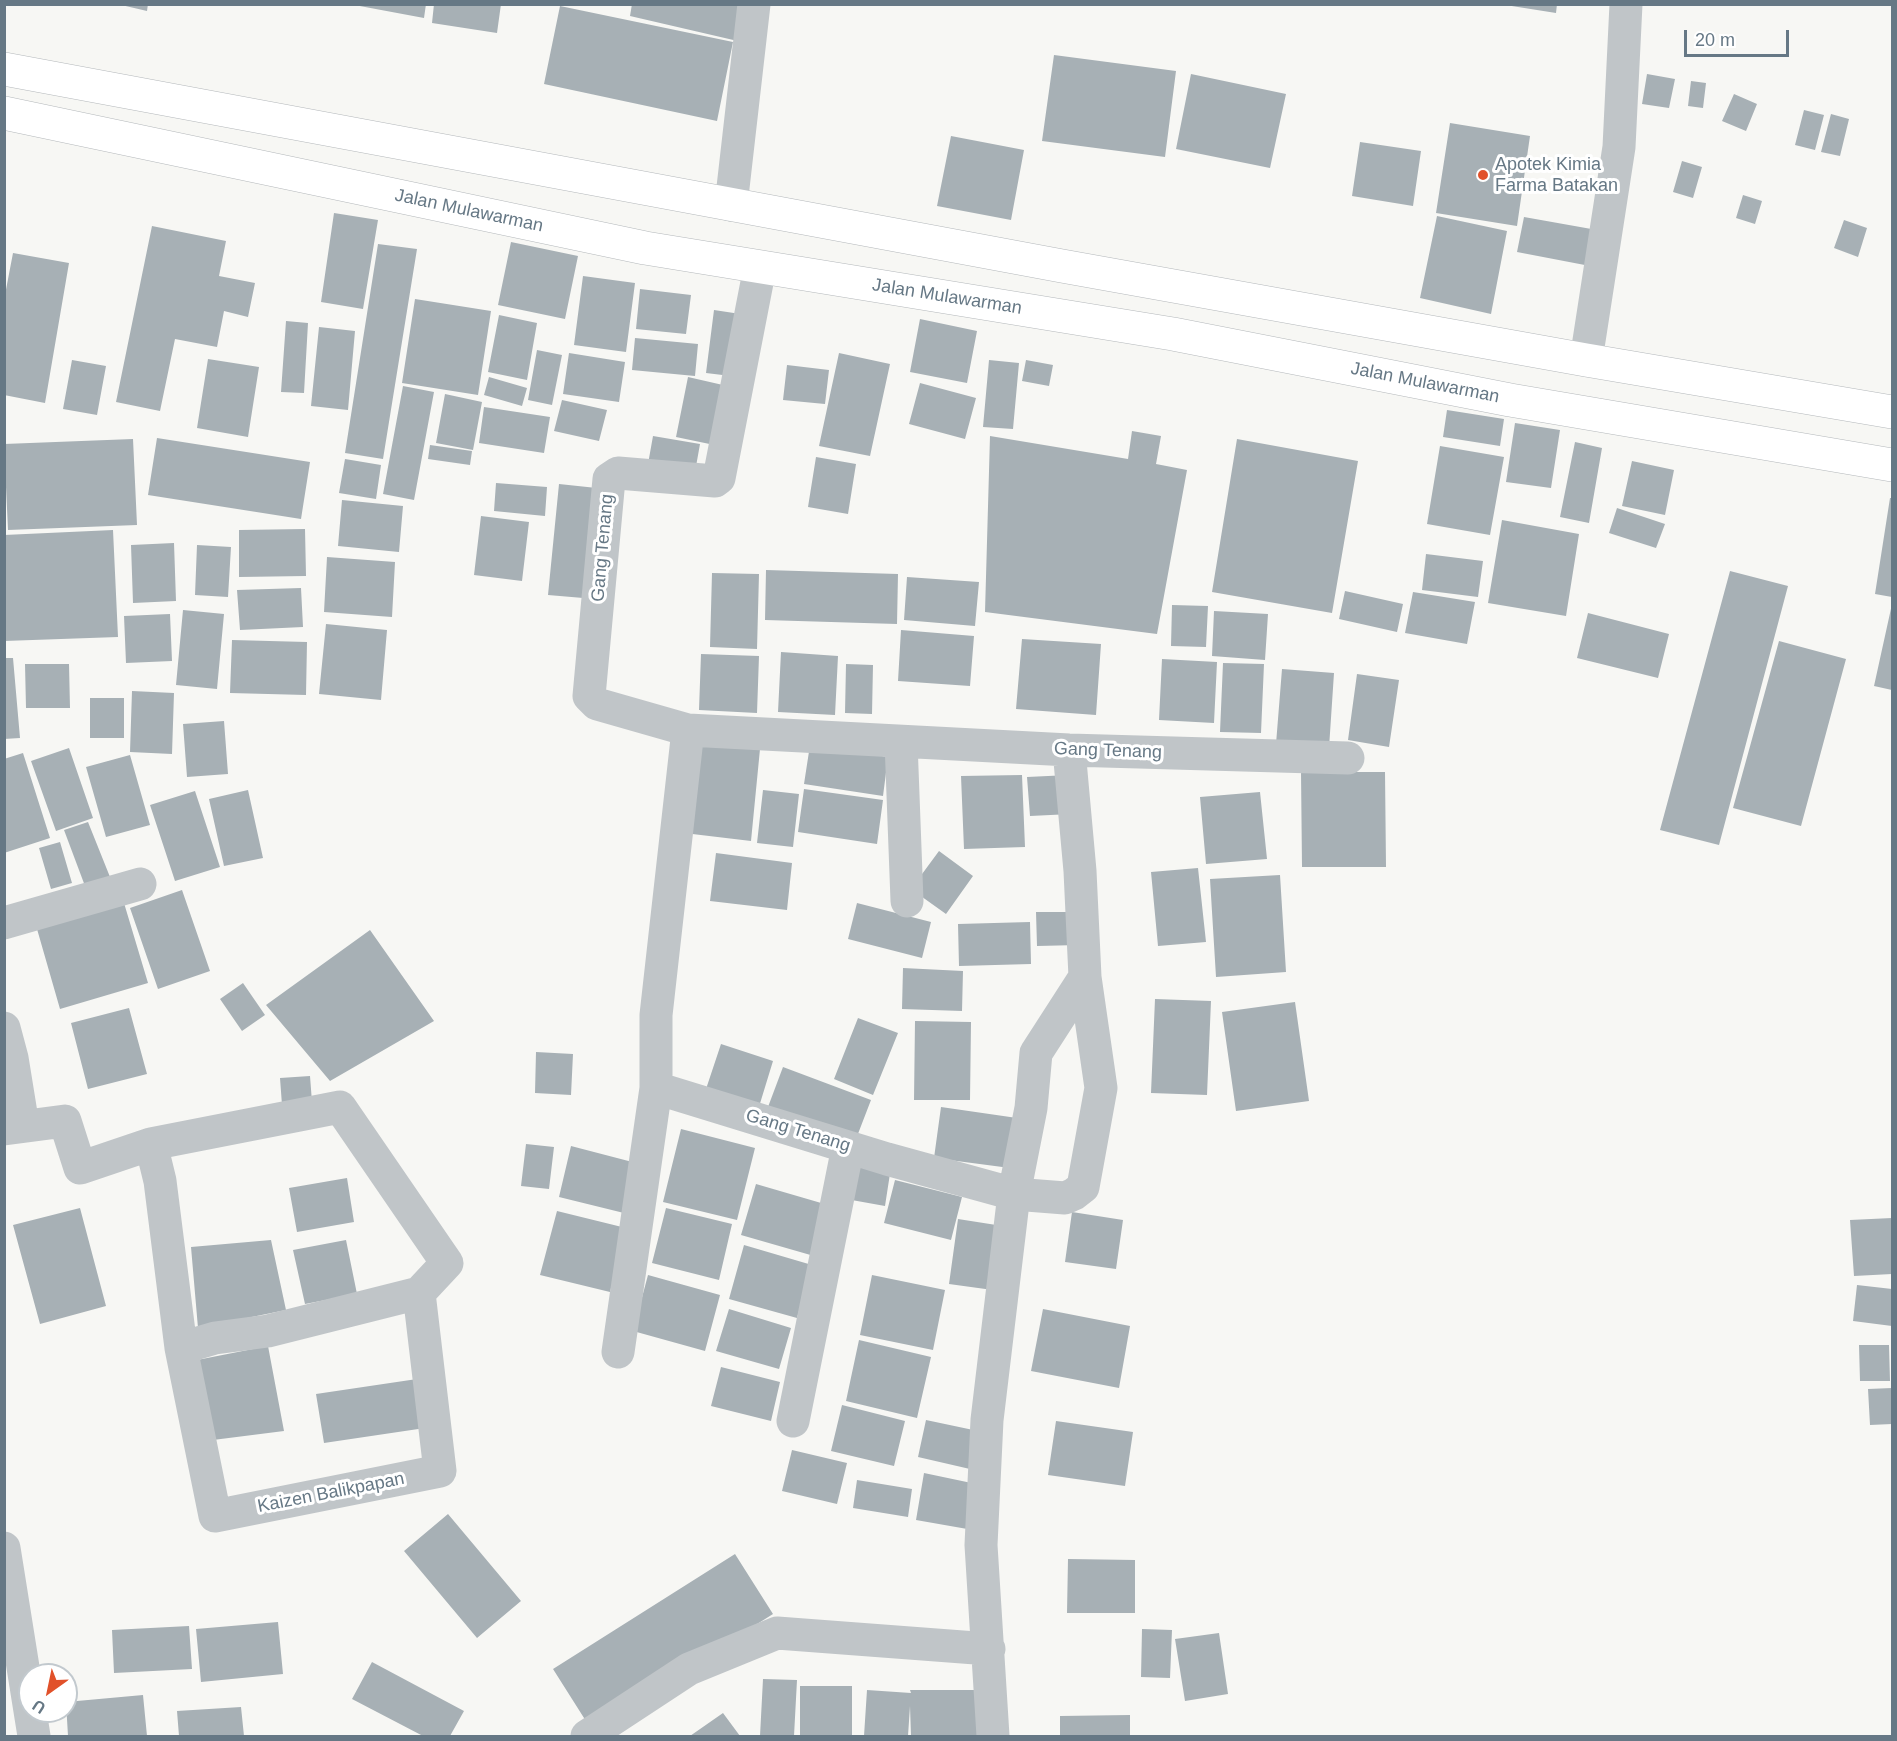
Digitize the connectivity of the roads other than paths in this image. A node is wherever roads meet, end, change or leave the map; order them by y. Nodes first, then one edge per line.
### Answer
1 (754, 4) edge
2 (1626, 4) edge
3 (4, 69) edge
4 (4, 113) edge
5 (731, 205) junction
6 (760, 267) junction
7 (1586, 360) junction
8 (1726, 383) junction
9 (1893, 412) edge
10 (1722, 436) junction
11 (1893, 465) edge
12 (688, 730) junction
13 (901, 742) junction
14 (1069, 750) junction
15 (1348, 758) dead end
16 (140, 884) dead end
17 (907, 902) dead end
18 (4, 923) edge
19 (1085, 977) junction
20 (4, 1028) edge
21 (656, 1088) junction
22 (14, 1127) edge
23 (151, 1144) junction
24 (848, 1147) junction
25 (1014, 1194) junction
26 (419, 1293) junction
27 (181, 1348) junction
28 (618, 1352) dead end
29 (793, 1421) dead end
30 (4, 1548) edge
31 (989, 1649) junction
32 (34, 1737) edge
33 (587, 1737) edge
34 (993, 1737) edge

1 - 5 street
2 - 7 street
3 - 5 highway
4 - 6 highway, Jalan Mulawarman
5 - 7 highway
6 - 10 highway, Jalan Mulawarman
6 - 12 street, Gang Tenang
7 - 8 highway
8 - 9 highway
8 - 10 highway
10 - 11 highway, Jalan Mulawarman
12 - 13 street, Gang Tenang
12 - 21 street
13 - 14 street, Gang Tenang
13 - 17 street
14 - 15 street, Gang Tenang
14 - 19 street, Gang Tenang
16 - 18 street
19 - 25 street
19 - 25 street, Gang Tenang
20 - 22 street
21 - 24 street, Gang Tenang
21 - 28 street
22 - 23 street
23 - 26 street
23 - 27 street, Kaizen Balikpapan
24 - 25 street, Gang Tenang
24 - 29 street
25 - 31 street
26 - 27 street
26 - 27 street, Kaizen Balikpapan
30 - 32 street
31 - 33 street
31 - 34 street

